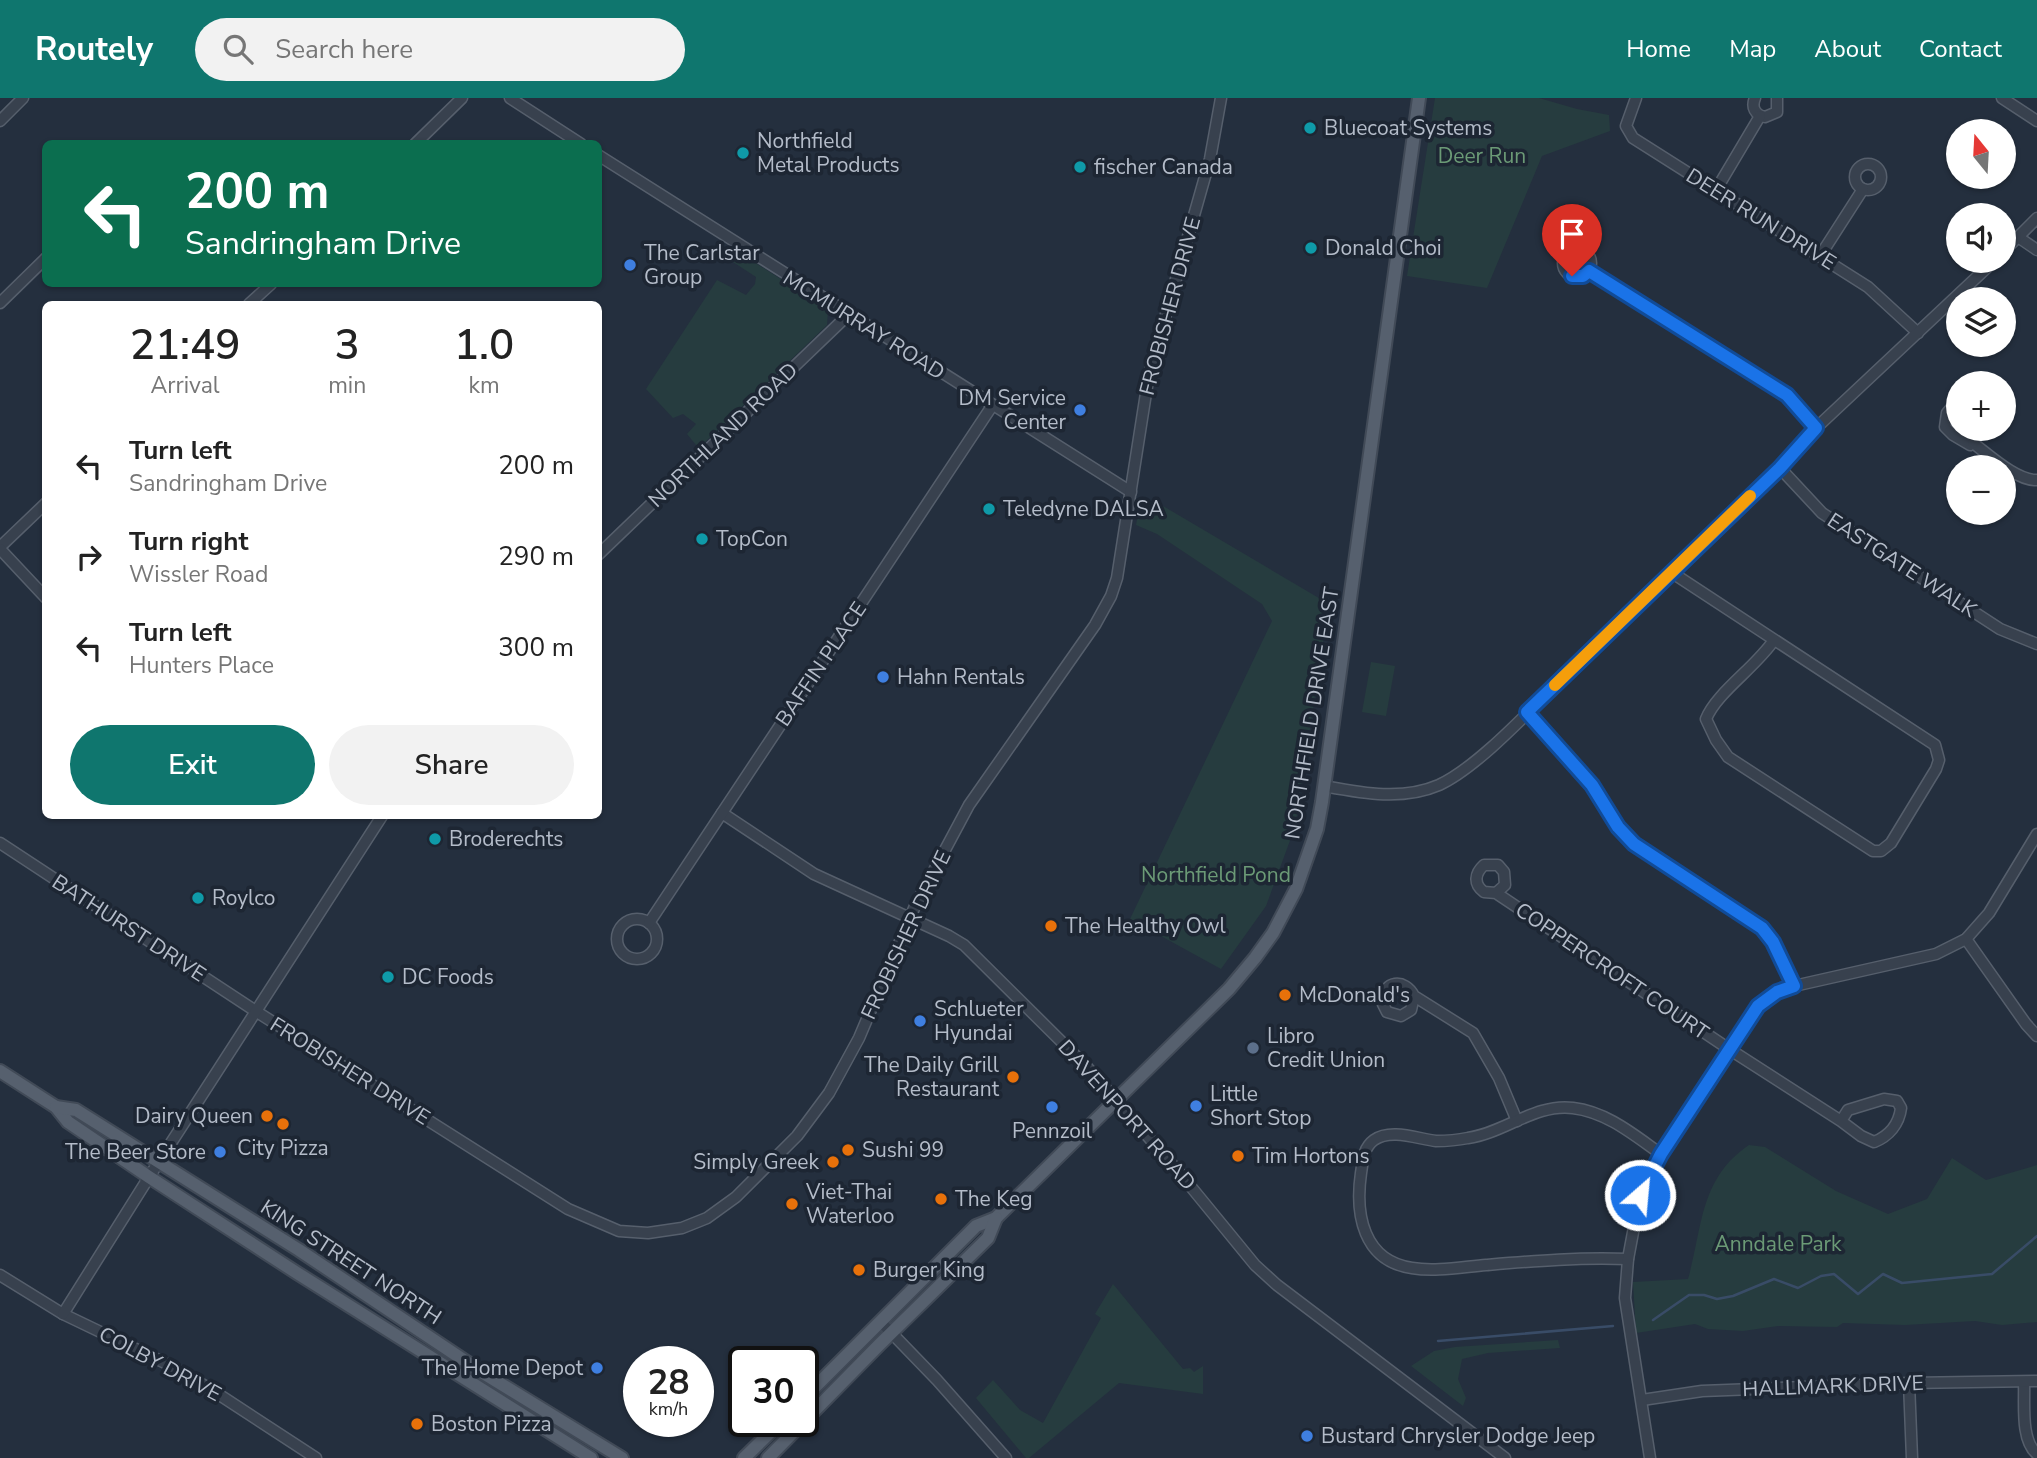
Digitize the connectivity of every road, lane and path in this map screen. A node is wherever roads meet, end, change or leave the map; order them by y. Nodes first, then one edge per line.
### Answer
1 (23, 98) edge
2 (462, 98) edge
3 (510, 98) edge
4 (1221, 98) edge
5 (1419, 98) edge
6 (1636, 98) edge
7 (1755, 98) edge
8 (1777, 98) edge
9 (2002, 98) edge
10 (1760, 116) junction
11 (0, 121) edge
12 (2037, 121) edge
13 (419, 140) edge
14 (575, 140) edge
15 (602, 158) edge
16 (1863, 189) dead end
17 (1716, 190) junction
18 (2037, 218) edge
19 (2018, 237) joint
20 (2037, 250) edge
21 (1821, 256) junction
22 (42, 262) edge
23 (1589, 271) dead end
24 (1981, 273) edge
25 (268, 287) edge
26 (252, 301) edge
27 (0, 303) edge
28 (848, 315) junction
29 (1918, 333) junction
30 (992, 406) junction
31 (1816, 428) junction
32 (1962, 441) edge
33 (1973, 443) joint
34 (1780, 468) junction
35 (2037, 480) edge
36 (1131, 492) junction
37 (42, 507) edge
38 (0, 548) edge
39 (602, 551) edge
40 (1671, 572) junction
41 (42, 594) edge
42 (1774, 640) junction
43 (2037, 644) edge
44 (1527, 712) junction
45 (1324, 786) junction
46 (722, 813) junction
47 (379, 819) edge
48 (2037, 835) edge
49 (0, 843) edge
50 (1496, 893) dead end
51 (910, 919) junction
52 (649, 923) junction
53 (1966, 939) junction
54 (1794, 986) junction
55 (1414, 996) dead end
56 (257, 1012) junction
57 (2037, 1036) edge
58 (1728, 1049) junction
59 (0, 1071) edge
60 (1116, 1099) junction
61 (56, 1107) junction
62 (1517, 1121) junction
63 (1840, 1121) junction
64 (1661, 1154) junction
65 (159, 1162) junction
66 (149, 1177) junction
67 (996, 1218) junction
68 (1628, 1259) junction
69 (0, 1275) edge
70 (63, 1314) junction
71 (880, 1321) junction
72 (892, 1332) junction
73 (2037, 1381) edge
74 (1909, 1382) junction
75 (2024, 1382) junction
76 (819, 1383) edge
77 (1642, 1401) junction
78 (766, 1437) edge
79 (2037, 1454) edge
80 (316, 1458) edge
81 (591, 1458) edge
82 (622, 1458) edge
83 (744, 1458) edge
84 (768, 1458) edge
85 (1006, 1458) edge
86 (1505, 1458) edge
87 (1650, 1458) edge
88 (1912, 1458) edge

1 - 11 street
2 - 13 street
3 - 14 street
4 - 36 street, FROBISHER DRIVE
5 - 45 main road, NORTHFIELD DRIVE EAST
6 - 17 street, DEER RUN DRIVE
7 - 10 street
8 - 10 street
9 - 12 street
10 - 17 street
15 - 28 street, MCMURRAY ROAD
16 - 21 street
17 - 21 street, DEER RUN DRIVE
18 - 19 street
19 - 20 street
21 - 29 street, DEER RUN DRIVE
22 - 27 street
23 - 31 street
24 - 29 street
25 - 26 street
28 - 30 street, MCMURRAY ROAD
28 - 39 street, NORTHLAND ROAD
29 - 31 street
30 - 36 street, MCMURRAY ROAD
30 - 46 street, BAFFIN PLACE
31 - 34 street
32 - 33 street
33 - 35 street
34 - 40 street
34 - 43 street, EASTGATE WALK
36 - 51 street, FROBISHER DRIVE
37 - 38 street
38 - 41 street
40 - 42 street
40 - 44 street
42 - 42 street
44 - 45 street
44 - 54 street
45 - 60 main road, NORTHFIELD DRIVE EAST
46 - 51 street, DAVENPORT ROAD
46 - 52 street, BAFFIN PLACE
47 - 56 street
48 - 53 street
49 - 56 street, BATHURST DRIVE
50 - 58 street, COPPERCROFT COURT
51 - 56 street, FROBISHER DRIVE
51 - 60 street, DAVENPORT ROAD
52 - 52 street
53 - 54 street
53 - 57 street
54 - 58 street
55 - 62 street
56 - 65 street
58 - 63 street, COPPERCROFT COURT
58 - 64 street
59 - 61 main road, KING STREET NORTH
60 - 67 main road, NORTHFIELD DRIVE EAST
60 - 86 street, DAVENPORT ROAD
61 - 65 main road, KING STREET NORTH
61 - 66 main road, KING STREET NORTH
62 - 64 street
62 - 68 street
63 - 63 street, COPPERCROFT COURT
64 - 68 street
65 - 66 street
65 - 82 main road, KING STREET NORTH
66 - 70 street
66 - 81 main road, KING STREET NORTH
67 - 71 main road, NORTHFIELD DRIVE EAST
67 - 72 main road, NORTHFIELD DRIVE EAST
68 - 77 street
69 - 70 street, COLBY DRIVE
70 - 80 street, COLBY DRIVE
71 - 72 street
71 - 76 main road, NORTHFIELD DRIVE EAST
72 - 84 main road, NORTHFIELD DRIVE EAST
72 - 85 street
73 - 75 street, HALLMARK DRIVE
74 - 75 street, HALLMARK DRIVE
74 - 77 street, HALLMARK DRIVE
74 - 88 street
75 - 79 street
77 - 87 street
78 - 83 main road

